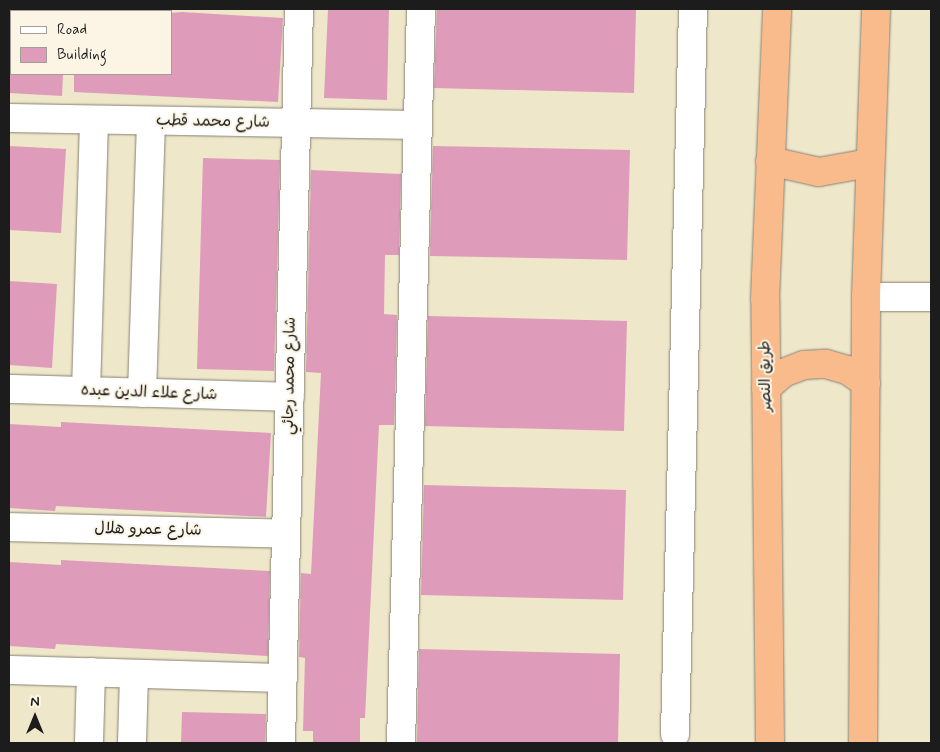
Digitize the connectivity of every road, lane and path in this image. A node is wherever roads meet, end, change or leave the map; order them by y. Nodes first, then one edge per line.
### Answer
1 (299, 9) edge
2 (421, 9) edge
3 (692, 9) edge
4 (777, 9) edge
5 (876, 9) edge
6 (9, 118) edge
7 (94, 120) junction
8 (151, 121) junction
9 (296, 123) junction
10 (417, 125) junction
11 (770, 161) junction
12 (869, 163) junction
13 (866, 297) junction
14 (927, 301) edge
15 (866, 383) junction
16 (766, 388) junction
17 (9, 389) edge
18 (86, 391) junction
19 (142, 392) junction
20 (290, 397) junction
21 (9, 527) edge
22 (286, 534) junction
23 (9, 670) edge
24 (91, 672) junction
25 (134, 674) junction
26 (283, 678) junction
27 (675, 734) dead end
28 (89, 743) edge
29 (132, 743) edge
30 (281, 743) edge
31 (401, 743) edge
32 (770, 743) edge
33 (863, 743) edge

1 - 9 street, شارع محمد رجائي
2 - 10 street
3 - 27 street
4 - 11 highway, طريق النصر
5 - 12 highway
6 - 7 street, شارع محمد قطب
7 - 8 street, شارع محمد قطب
7 - 18 street
8 - 9 street, شارع محمد قطب
8 - 19 street
9 - 10 street, شارع محمد قطب
9 - 20 street, شارع محمد رجائي
10 - 31 street
11 - 12 highway
11 - 16 highway, طريق النصر
12 - 13 highway
13 - 14 street
13 - 15 highway
15 - 16 highway
15 - 33 highway
16 - 32 highway, طريق النصر
17 - 18 street, شارع علاء الدين عبده
18 - 19 street, شارع علاء الدين عبده
19 - 20 street, شارع علاء الدين عبده
20 - 22 street, شارع محمد رجائي
21 - 22 street, شارع عمرو هلال
22 - 26 street, شارع محمد رجائي
23 - 24 street
24 - 25 street
24 - 28 street
25 - 26 street
25 - 29 street
26 - 30 street, شارع محمد رجائي

